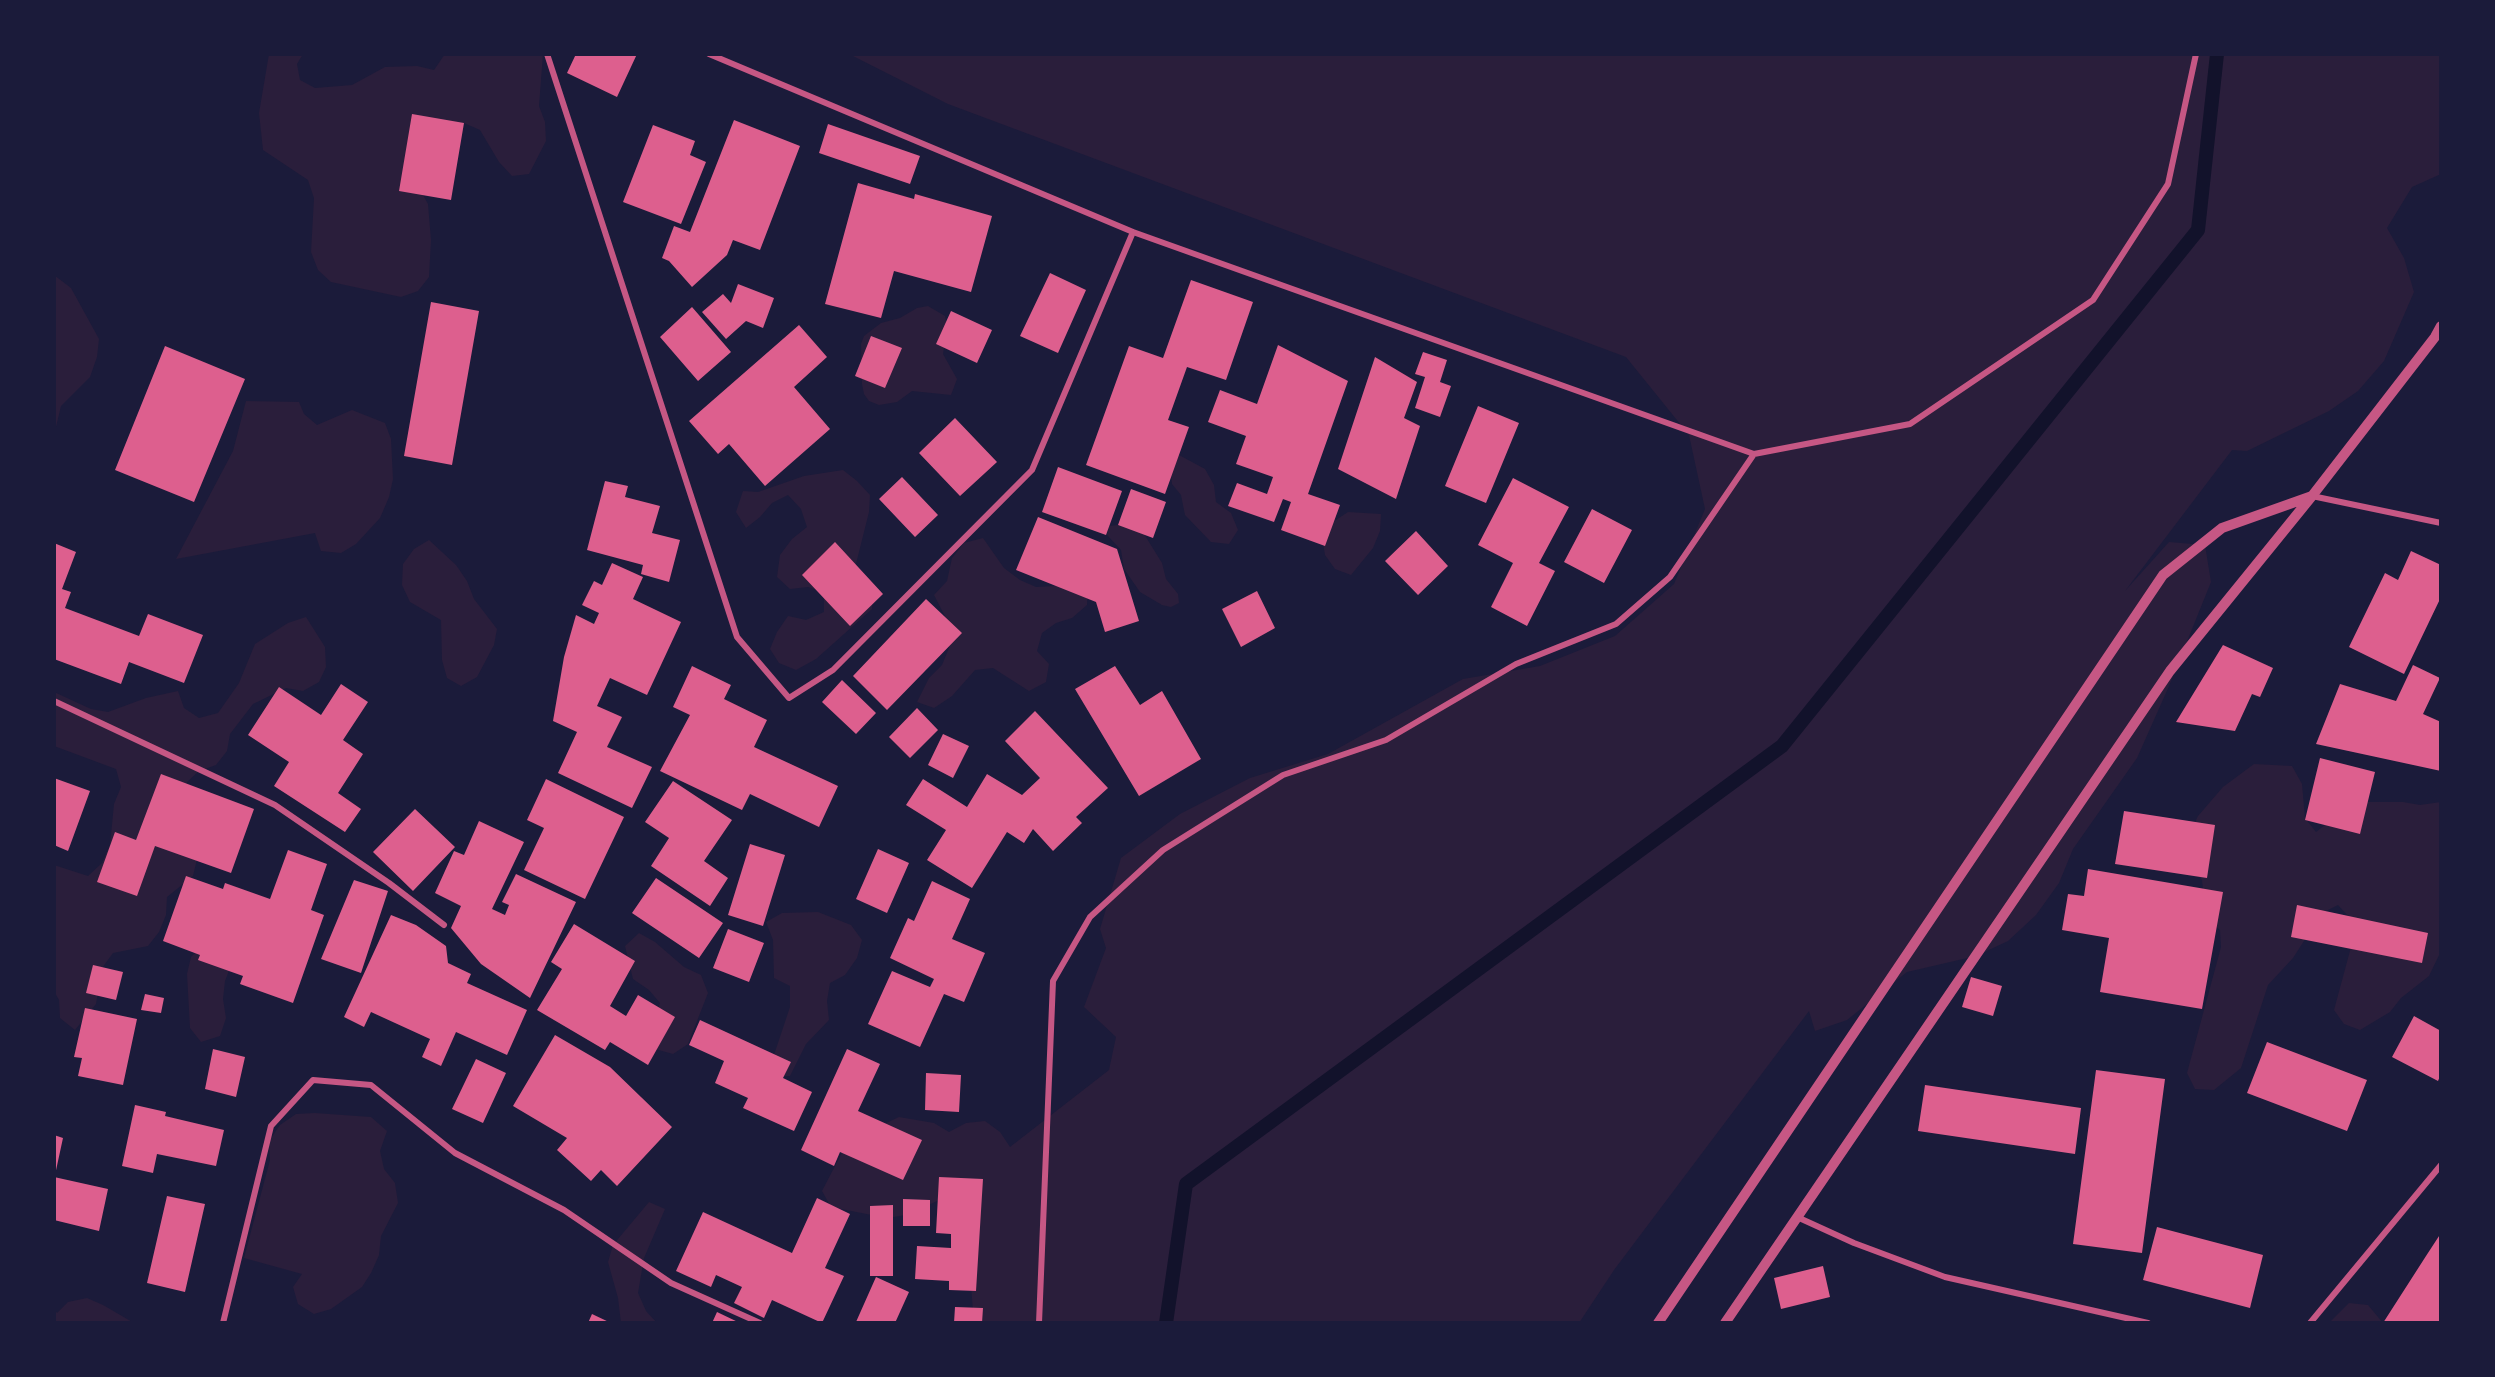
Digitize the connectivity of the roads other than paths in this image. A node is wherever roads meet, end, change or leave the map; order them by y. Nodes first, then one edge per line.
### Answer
1 (547, 54) edge
2 (709, 54) edge
3 (2196, 54) edge
4 (1133, 232) junction
5 (2441, 326) edge
6 (1754, 454) junction
7 (2312, 496) junction
8 (2441, 523) edge
9 (54, 701) edge
10 (444, 925) dead end
11 (2441, 1165) edge
12 (1797, 1217) junction
13 (222, 1323) edge
14 (760, 1323) edge
15 (1039, 1323) edge
16 (1658, 1323) edge
17 (1725, 1323) edge
18 (2148, 1323) edge
19 (2310, 1323) edge

1 - 4 street
2 - 4 street
3 - 6 street
4 - 6 street
5 - 7 street
6 - 15 street
7 - 8 street
7 - 12 street
7 - 16 street
9 - 10 street
11 - 19 street
12 - 17 street
12 - 18 street
13 - 14 street

